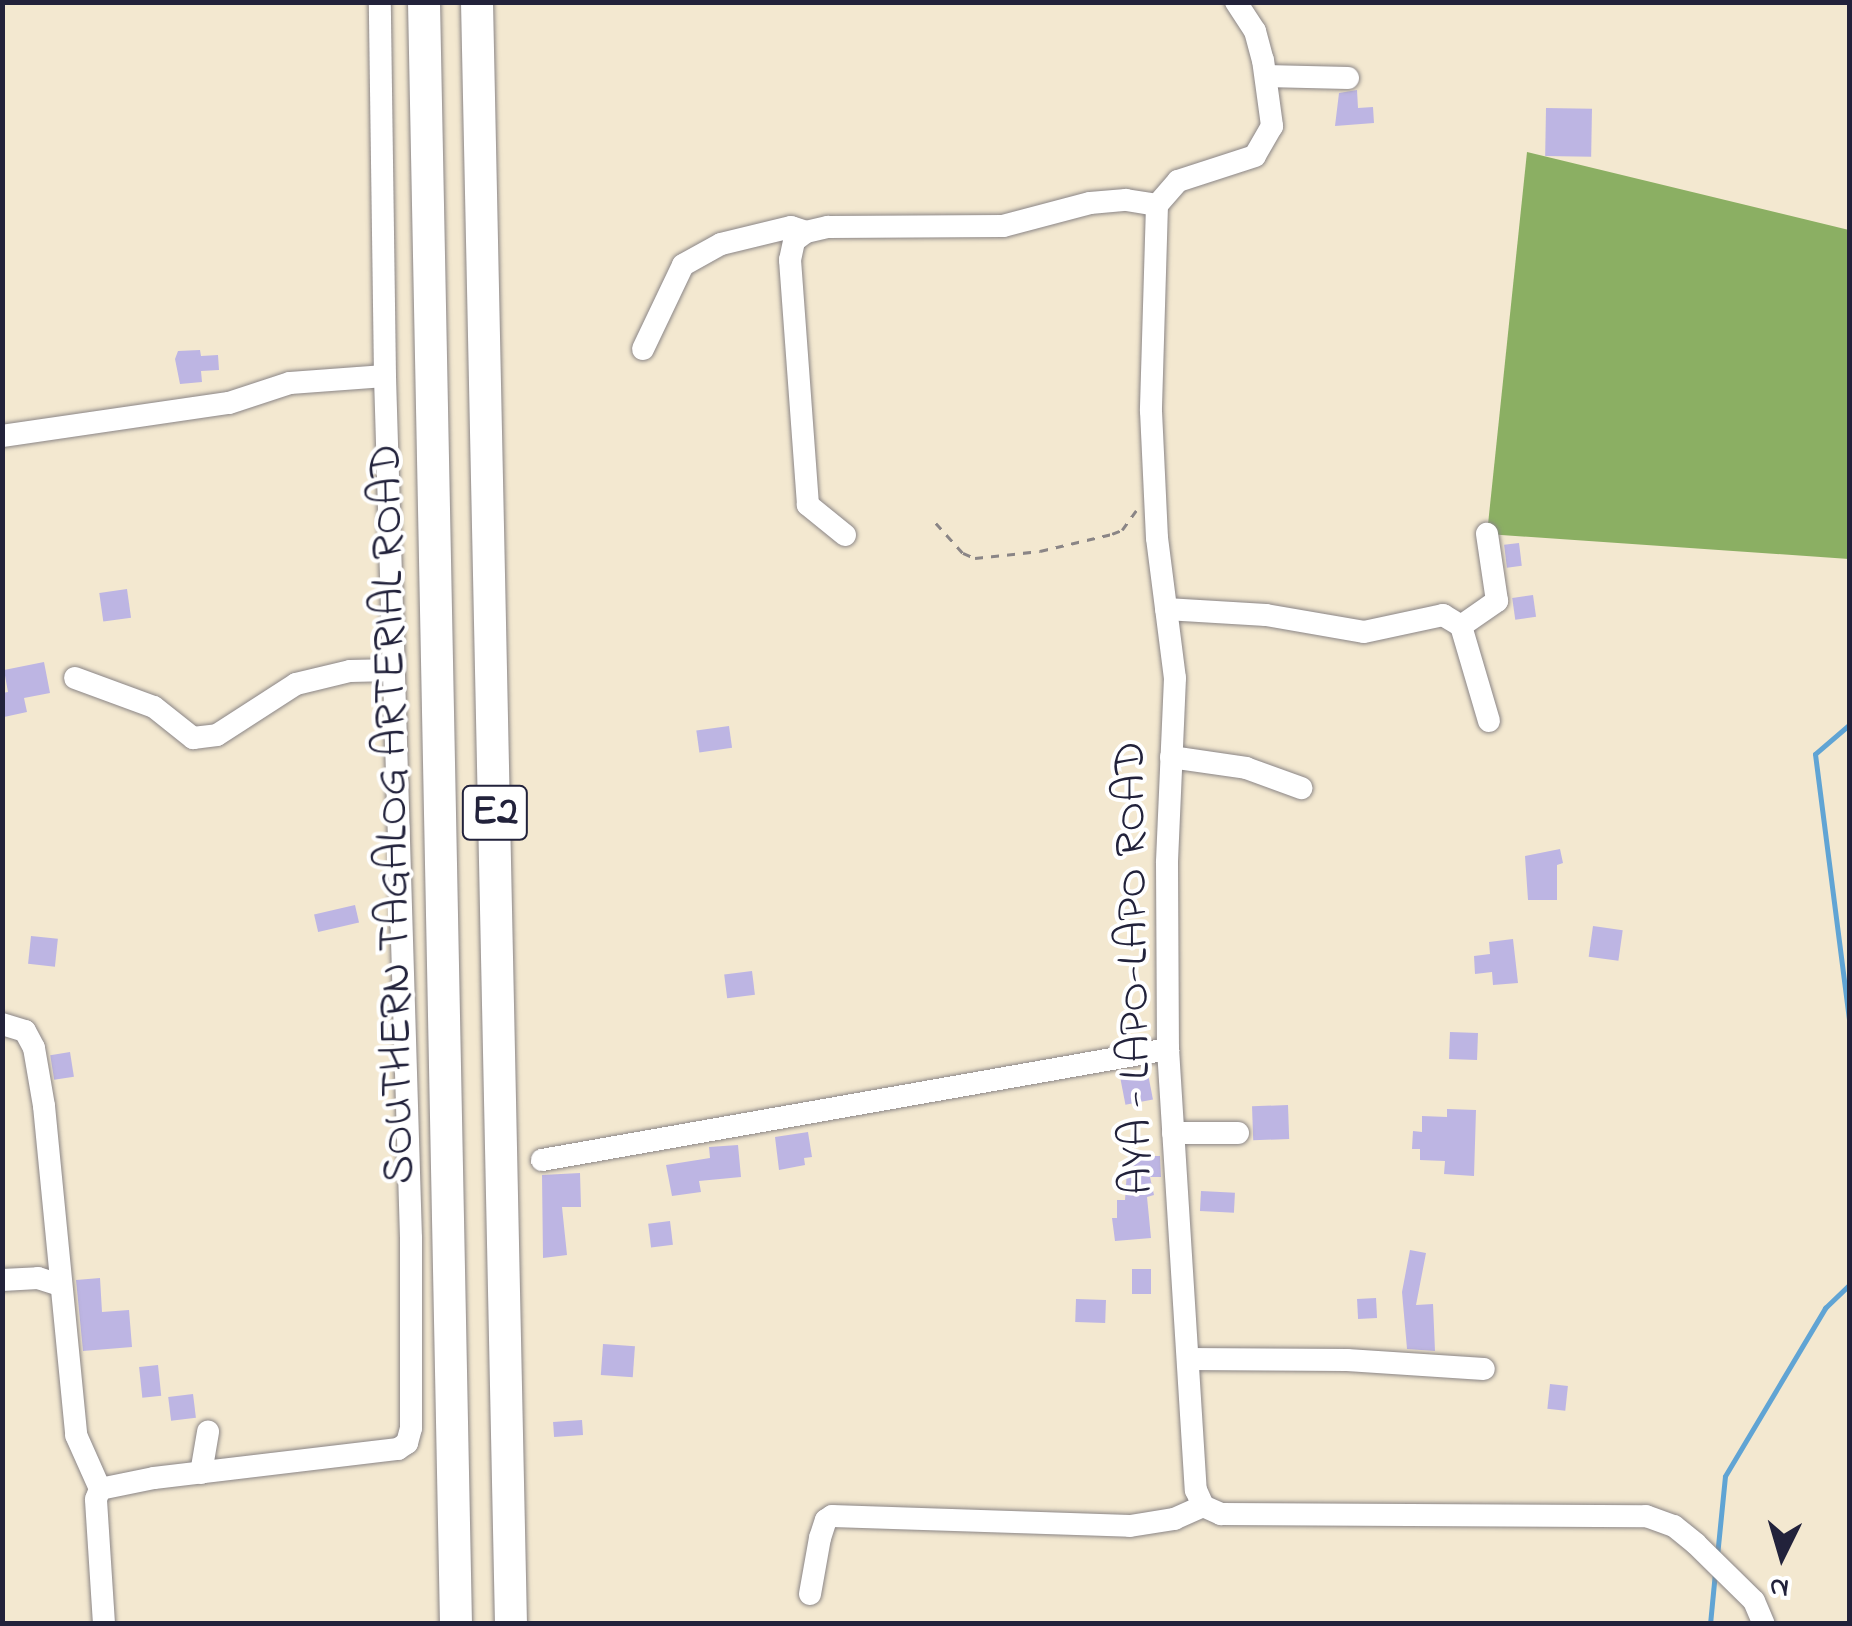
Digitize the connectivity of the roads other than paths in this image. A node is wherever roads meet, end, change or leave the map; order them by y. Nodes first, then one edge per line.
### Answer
1 (380, 2) edge
2 (424, 2) edge
3 (477, 2) edge
4 (1236, 2) edge
5 (1266, 76) junction
6 (1348, 78) dead end
7 (1158, 205) junction
8 (806, 232) junction
9 (643, 349) dead end
10 (385, 376) junction
11 (2, 436) edge
12 (1488, 534) dead end
13 (846, 535) dead end
14 (1166, 608) junction
15 (1461, 626) junction
16 (393, 670) junction
17 (75, 678) dead end
18 (1490, 722) dead end
19 (1172, 757) junction
20 (1301, 788) dead end
21 (2, 1024) edge
22 (1168, 1049) junction
23 (1174, 1134) junction
24 (1238, 1134) dead end
25 (542, 1160) dead end
26 (2, 1280) edge
27 (60, 1284) junction
28 (1188, 1359) junction
29 (1484, 1369) dead end
30 (208, 1432) dead end
31 (201, 1472) junction
32 (100, 1490) junction
33 (1203, 1506) junction
34 (810, 1594) dead end
35 (104, 1624) edge
36 (456, 1624) edge
37 (511, 1624) edge
38 (1764, 1624) edge

1 - 10 street
2 - 36 highway, SOUTHERN TAGALOG ARTERIAL ROAD / E2
3 - 37 highway, E2
4 - 5 street
5 - 6 street
5 - 7 street
7 - 8 street
7 - 14 street, AYA - LAPO-LAPO ROAD
8 - 9 street
8 - 13 street
10 - 11 street
10 - 16 street
12 - 15 street
14 - 15 street
14 - 19 street, AYA - LAPO-LAPO ROAD
15 - 18 street
16 - 17 street
16 - 31 street
19 - 20 street
19 - 22 street, AYA - LAPO-LAPO ROAD
21 - 27 street
22 - 23 street, AYA - LAPO-LAPO ROAD
22 - 25 street
23 - 24 street
23 - 28 street, AYA - LAPO-LAPO ROAD
26 - 27 street
27 - 32 street
28 - 29 street
28 - 33 street, AYA - LAPO-LAPO ROAD
30 - 31 street
31 - 32 street
32 - 35 street
33 - 34 street
33 - 38 street

